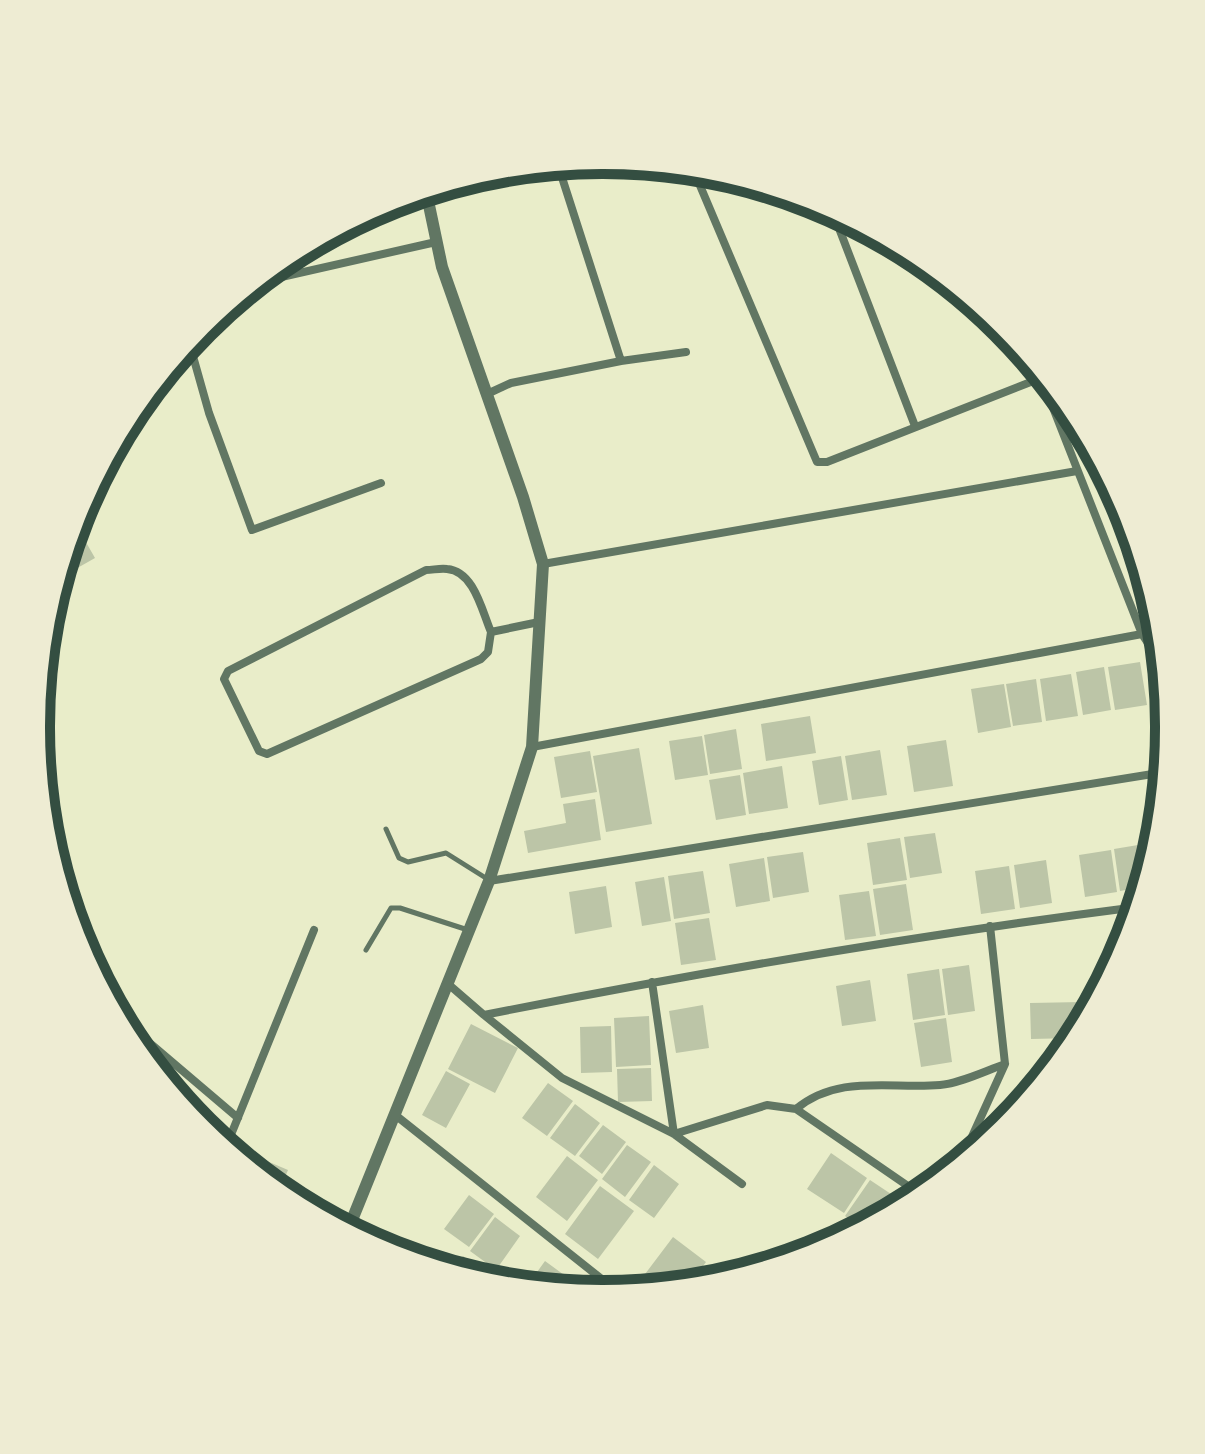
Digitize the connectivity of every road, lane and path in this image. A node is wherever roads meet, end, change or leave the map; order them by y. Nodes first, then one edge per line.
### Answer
1 (562, 176) edge
2 (699, 183) edge
3 (428, 203) edge
4 (839, 227) edge
5 (436, 242) junction
6 (284, 276) edge
7 (686, 352) dead end
8 (193, 356) edge
9 (621, 361) junction
10 (1033, 381) edge
11 (487, 394) junction
12 (1052, 406) edge
13 (915, 426) junction
14 (1077, 471) junction
15 (381, 483) dead end
16 (543, 564) junction
17 (539, 622) junction
18 (491, 632) junction
19 (1142, 634) junction
20 (1148, 643) edge
21 (532, 747) junction
22 (1153, 774) edge
23 (386, 829) dead end
24 (489, 881) junction
25 (1125, 909) edge
26 (990, 926) junction
27 (314, 930) dead end
28 (469, 930) junction
29 (366, 950) dead end
30 (652, 982) junction
31 (446, 983) junction
32 (484, 1015) junction
33 (149, 1042) edge
34 (1005, 1064) junction
35 (796, 1109) junction
36 (394, 1114) junction
37 (238, 1118) junction
38 (674, 1134) junction
39 (231, 1135) edge
40 (971, 1138) edge
41 (742, 1184) dead end
42 (908, 1186) edge
43 (352, 1220) edge
44 (603, 1280) edge

1 - 9 street
2 - 13 street
3 - 5 street
4 - 13 street
5 - 6 street
5 - 11 street
7 - 9 street
8 - 15 street
9 - 11 street
10 - 13 street
11 - 16 street
12 - 14 street
14 - 16 street
14 - 19 street
16 - 17 street
17 - 18 street
17 - 21 street
18 - 18 street
19 - 20 street
19 - 21 street
21 - 24 street
22 - 24 street
23 - 24 lane
24 - 28 street
25 - 26 street
26 - 30 street
26 - 34 street
27 - 37 street
28 - 29 lane
28 - 31 street
30 - 32 street
30 - 38 street
31 - 32 street
31 - 36 street
32 - 38 street
33 - 37 street
34 - 35 street
34 - 40 street
35 - 38 street
35 - 42 street
36 - 43 street
36 - 44 street
37 - 39 street
38 - 41 street

